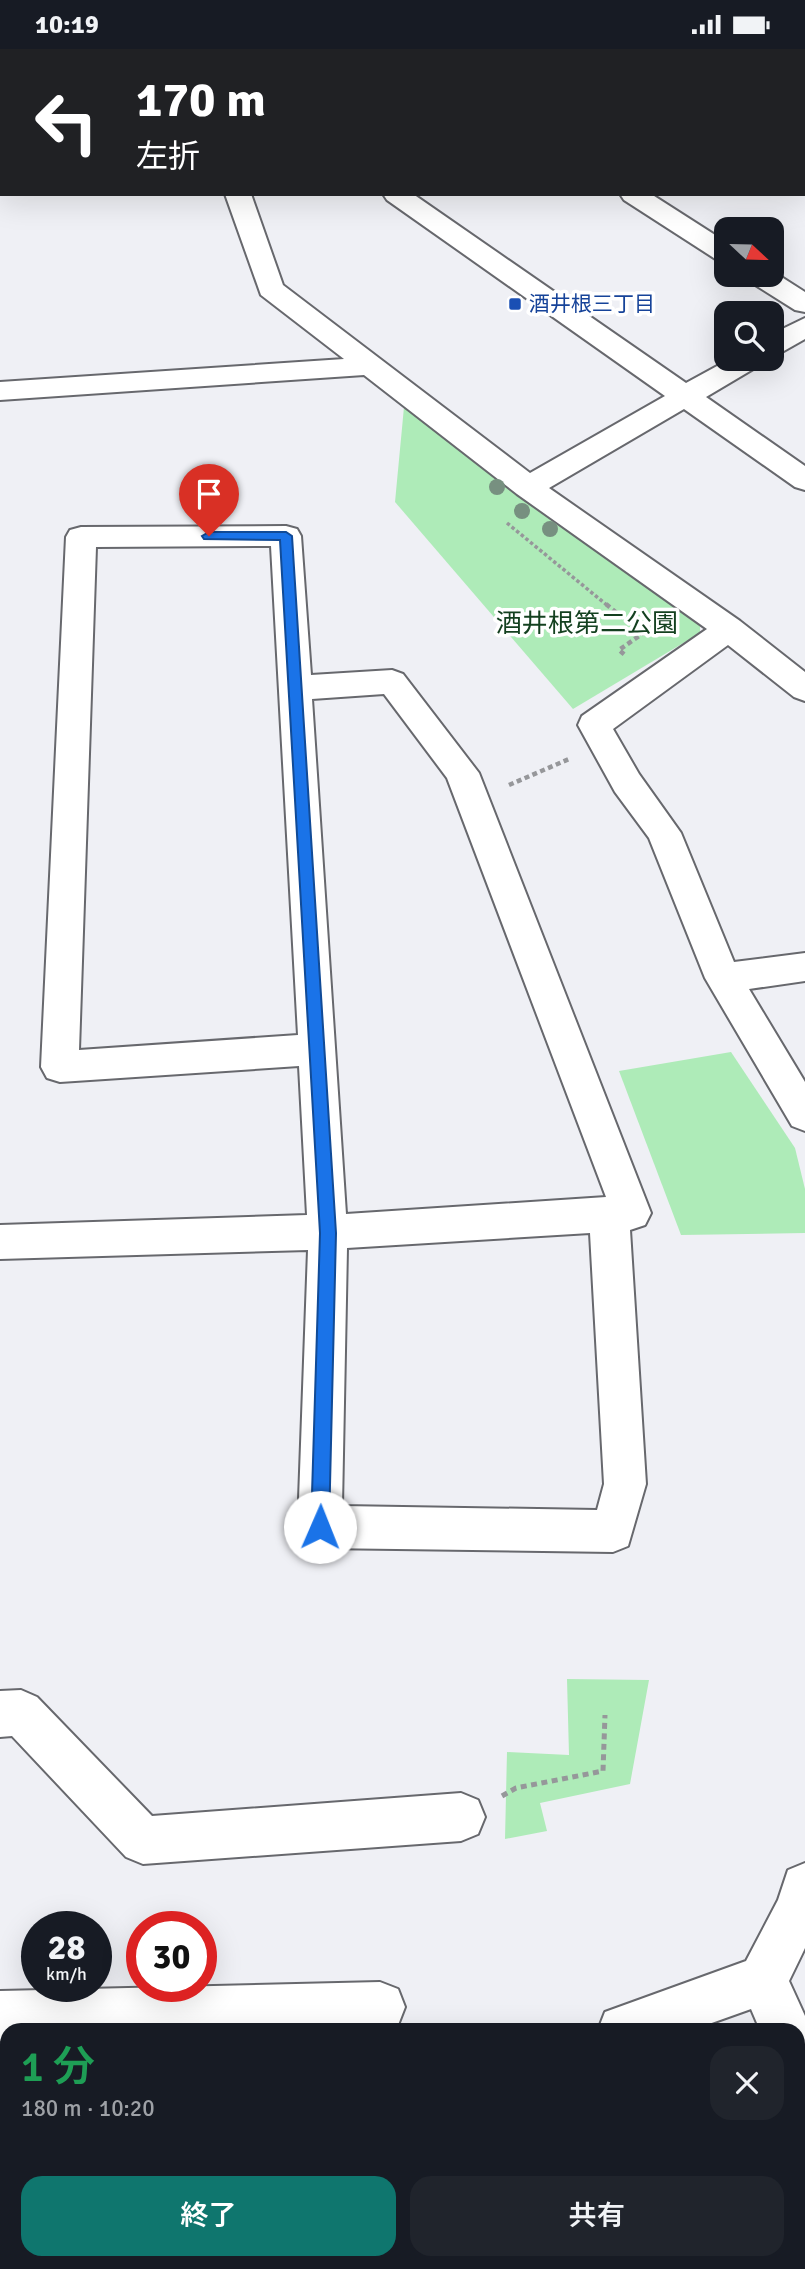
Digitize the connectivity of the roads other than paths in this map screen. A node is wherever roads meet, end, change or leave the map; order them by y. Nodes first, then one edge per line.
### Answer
1 (239, 196) edge
2 (399, 196) edge
3 (636, 196) edge
4 (714, 246) edge
5 (779, 287) edge
6 (805, 304) edge
7 (805, 327) edge
8 (784, 339) edge
9 (371, 364) junction
10 (729, 371) edge
11 (0, 391) edge
12 (685, 397) junction
13 (805, 480) edge
14 (528, 487) junction
15 (729, 629) junction
16 (295, 688) junction
17 (805, 689) edge
18 (805, 967) edge
19 (723, 978) junction
20 (317, 1049) junction
21 (805, 1115) edge
22 (609, 1214) junction
23 (328, 1233) junction
24 (0, 1242) edge
25 (0, 1714) edge
26 (461, 1817) road end
27 (805, 1887) edge
28 (763, 1980) junction
29 (380, 2007) dead end
30 (0, 2016) edge
31 (172, 2021) edge
32 (642, 2023) edge
33 (783, 2023) edge

1 - 9 street
2 - 12 street
3 - 4 street
5 - 6 street
7 - 8 street
9 - 11 street
9 - 14 street
10 - 12 street
12 - 13 street
12 - 14 street
14 - 15 street
15 - 17 street
15 - 19 street
16 - 20 street
16 - 20 street
16 - 22 street
18 - 19 street
19 - 21 street
20 - 23 street
22 - 23 street
22 - 23 street
23 - 24 street
25 - 26 street
27 - 28 street
28 - 32 street
28 - 33 street
29 - 31 street
30 - 31 street

